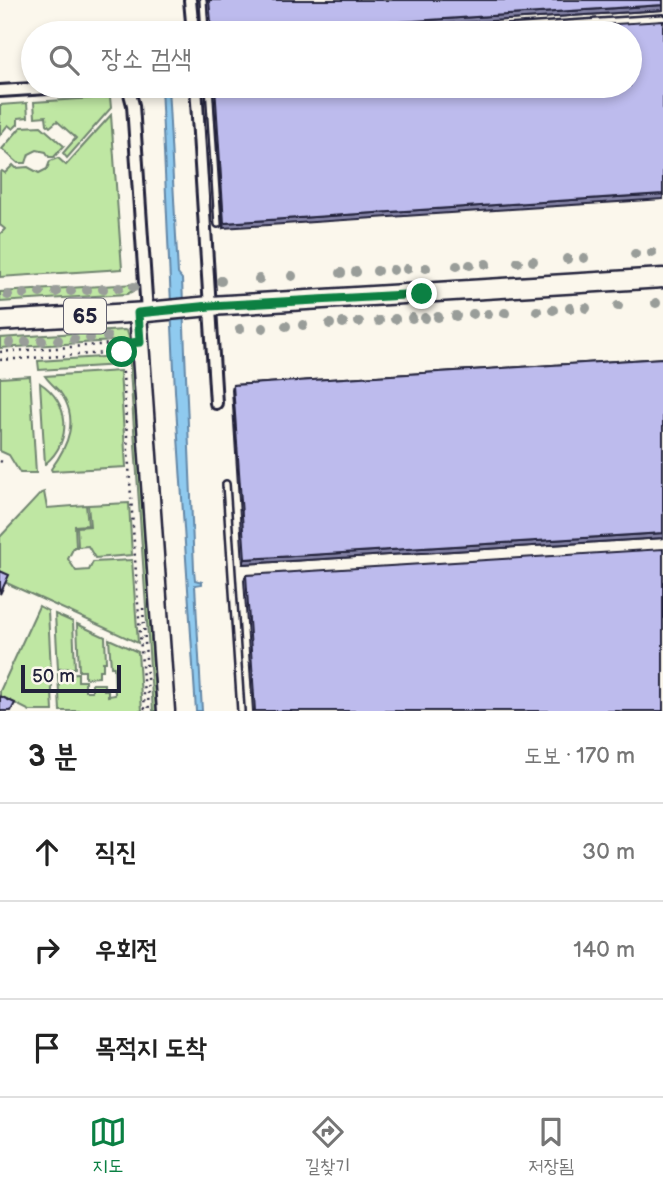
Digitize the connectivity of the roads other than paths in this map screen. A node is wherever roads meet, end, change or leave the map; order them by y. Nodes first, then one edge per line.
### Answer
1 (190, 0) edge
2 (203, 0) edge
3 (663, 18) edge
4 (191, 21) edge
5 (204, 21) edge
6 (617, 21) edge
7 (21, 90) edge
8 (0, 91) edge
9 (131, 98) edge
10 (197, 98) edge
11 (210, 98) edge
12 (218, 224) dead end
13 (663, 278) edge
14 (210, 306) junction
15 (143, 313) junction
16 (0, 321) edge
17 (216, 403) dead end
18 (226, 484) dead end
19 (166, 711) edge
20 (241, 711) edge

1 - 4 street
2 - 5 lane
3 - 6 lane
7 - 8 street
9 - 15 street
10 - 14 street
11 - 12 lane
13 - 14 main road, 65
14 - 15 main road, 65
14 - 17 street
15 - 16 main road, 65
15 - 19 street
18 - 20 lane

